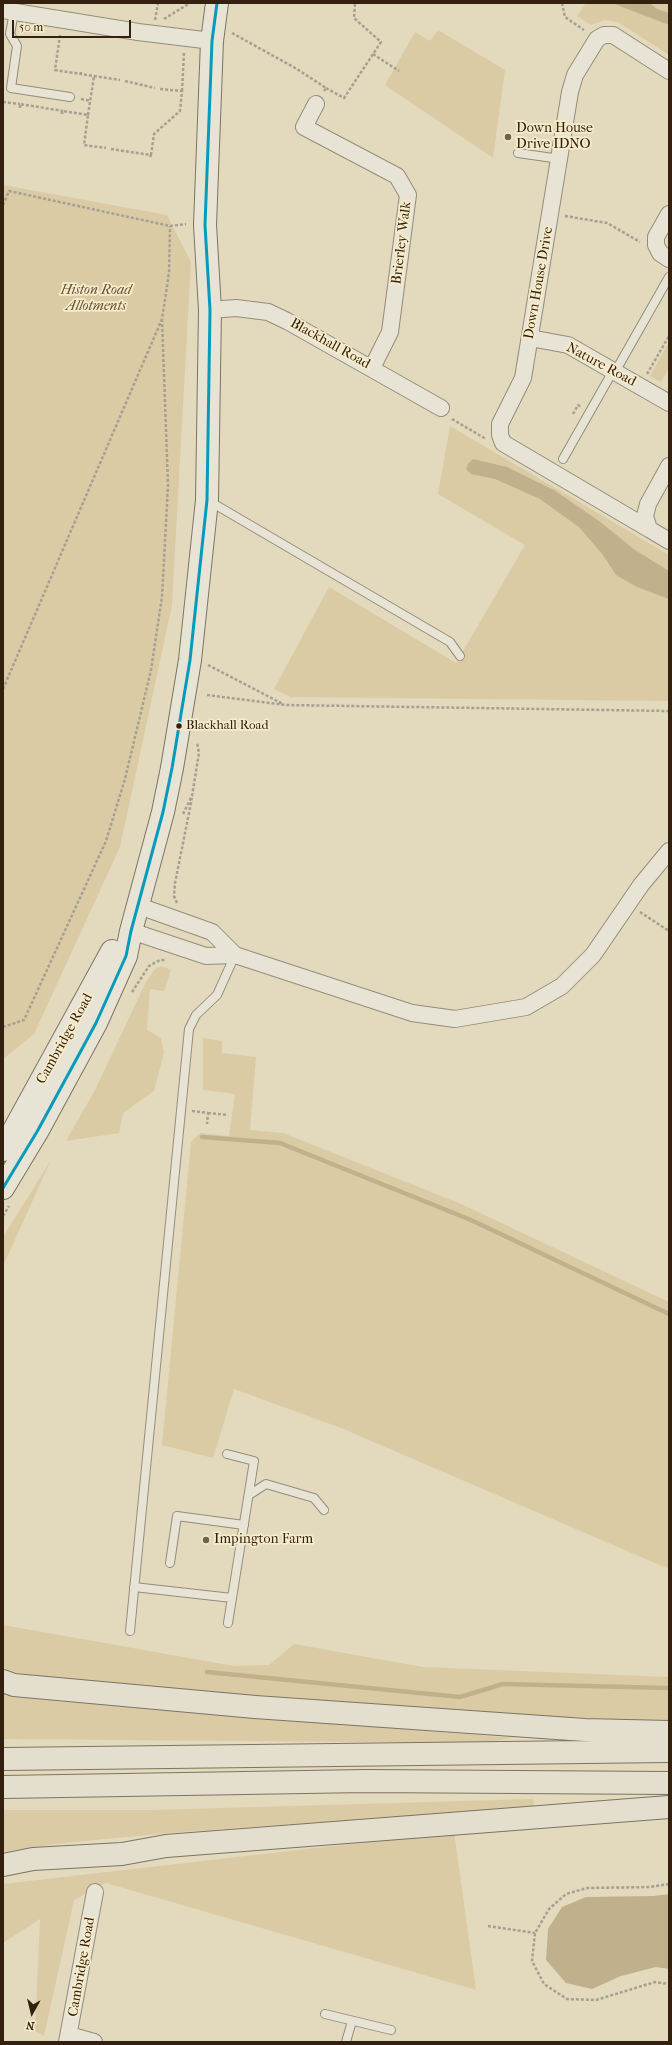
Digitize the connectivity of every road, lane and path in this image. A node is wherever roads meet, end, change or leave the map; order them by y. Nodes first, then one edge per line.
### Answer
1 (158, 3) edge
2 (190, 3) edge
3 (217, 3) edge
4 (355, 3) edge
5 (562, 3) edge
6 (44, 10) edge
7 (8, 11) edge
8 (62, 19) junction
9 (213, 35) junction
10 (597, 38) junction
11 (184, 49) dead end
12 (373, 54) junction
13 (399, 71) dead end
14 (669, 71) edge
15 (94, 76) junction
16 (120, 80) dead end
17 (125, 81) dead end
18 (155, 88) dead end
19 (326, 88) junction
20 (160, 89) dead end
21 (182, 90) junction
22 (70, 97) dead end
23 (316, 104) joint
24 (62, 114) dead end
25 (88, 115) junction
26 (106, 148) dead end
27 (111, 149) dead end
28 (518, 153) dead end
29 (560, 159) junction
30 (3, 205) edge
31 (551, 213) junction
32 (669, 214) edge
33 (664, 256) edge
34 (669, 277) edge
35 (210, 310) junction
36 (162, 320) junction
37 (669, 334) edge
38 (530, 338) junction
39 (372, 368) junction
40 (614, 371) junction
41 (647, 374) dead end
42 (669, 403) edge
43 (441, 408) joint
44 (503, 443) junction
45 (563, 459) dead end
46 (669, 466) edge
47 (207, 500) junction
48 (649, 529) junction
49 (669, 541) edge
50 (460, 656) dead end
51 (190, 660) junction
52 (3, 689) edge
53 (207, 695) dead end
54 (286, 705) junction
55 (669, 711) edge
56 (192, 796) dead end
57 (669, 852) edge
58 (628, 905) junction
59 (139, 906) junction
60 (180, 909) dead end
61 (669, 930) edge
62 (131, 931) junction
63 (235, 955) junction
64 (168, 960) dead end
65 (132, 993) dead end
66 (3, 1027) edge
67 (200, 1112) dead end
68 (208, 1113) junction
69 (228, 1115) dead end
70 (20, 1124) edge
71 (207, 1124) dead end
72 (3, 1150) edge
73 (3, 1160) edge
74 (5, 1189) edge
75 (3, 1216) edge
76 (228, 1454) dead end
77 (249, 1495) junction
78 (324, 1510) dead end
79 (244, 1525) junction
80 (170, 1563) dead end
81 (134, 1587) junction
82 (232, 1598) junction
83 (228, 1622) dead end
84 (130, 1631) dead end
85 (3, 1681) edge
86 (669, 1732) edge
87 (669, 1751) edge
88 (3, 1759) edge
89 (669, 1783) edge
90 (3, 1787) edge
91 (669, 1807) edge
92 (3, 1865) edge
93 (669, 1884) edge
94 (95, 1892) dead end
95 (488, 1926) dead end
96 (536, 1933) junction
97 (669, 1984) edge
98 (325, 2014) dead end
99 (352, 2021) junction
100 (391, 2030) dead end
101 (68, 2039) edge
102 (94, 2042) edge
103 (346, 2042) edge

1 - 2 path
3 - 9 main road, Cambridge Road
4 - 12 path
5 - 10 path
6 - 7 street
6 - 8 street
7 - 22 lane
8 - 9 street
8 - 15 path
9 - 19 path
9 - 35 main road, Cambridge Road
10 - 14 street
10 - 29 street, Down House Drive
11 - 21 path
12 - 13 path
12 - 19 path
15 - 16 path
15 - 25 path
17 - 18 path
19 - 23 path
20 - 21 path
21 - 27 path
23 - 39 street, Brierley Walk
24 - 25 path
25 - 26 path
28 - 29 lane
29 - 31 street, Down House Drive
30 - 36 path
31 - 33 path
31 - 38 street, Down House Drive
32 - 33 street
34 - 40 lane
35 - 39 street, Blackhall Road
35 - 47 main road, Cambridge Road
36 - 52 path
36 - 66 path
37 - 41 path
38 - 40 street, Nature Road
38 - 44 street, Down House Drive
39 - 43 street, Blackhall Road
40 - 42 street, Nature Road
40 - 45 lane
43 - 44 path
44 - 48 street
46 - 48 street
47 - 50 lane
47 - 51 main road, Cambridge Road
48 - 49 street
51 - 54 path
51 - 59 main road, Cambridge Road
53 - 54 path
54 - 55 path
56 - 60 path
57 - 58 street
58 - 61 path
58 - 63 street
59 - 62 main road, Cambridge Road
59 - 63 street
62 - 63 street
62 - 70 main road, Cambridge Road
63 - 81 lane
64 - 65 path
67 - 68 path
68 - 69 path
68 - 71 path
70 - 72 main road, Cambridge Road
70 - 73 main road
70 - 74 main road, Cambridge Road
74 - 75 path
76 - 77 lane
77 - 78 lane
77 - 79 lane
79 - 80 lane
79 - 82 lane
81 - 82 lane
81 - 84 lane
82 - 83 lane
85 - 86 highway
87 - 88 highway
89 - 90 highway
91 - 92 highway
93 - 96 path
94 - 101 street, Cambridge Road
95 - 96 path
96 - 97 path
98 - 99 lane
99 - 100 lane
99 - 103 lane
101 - 102 street

